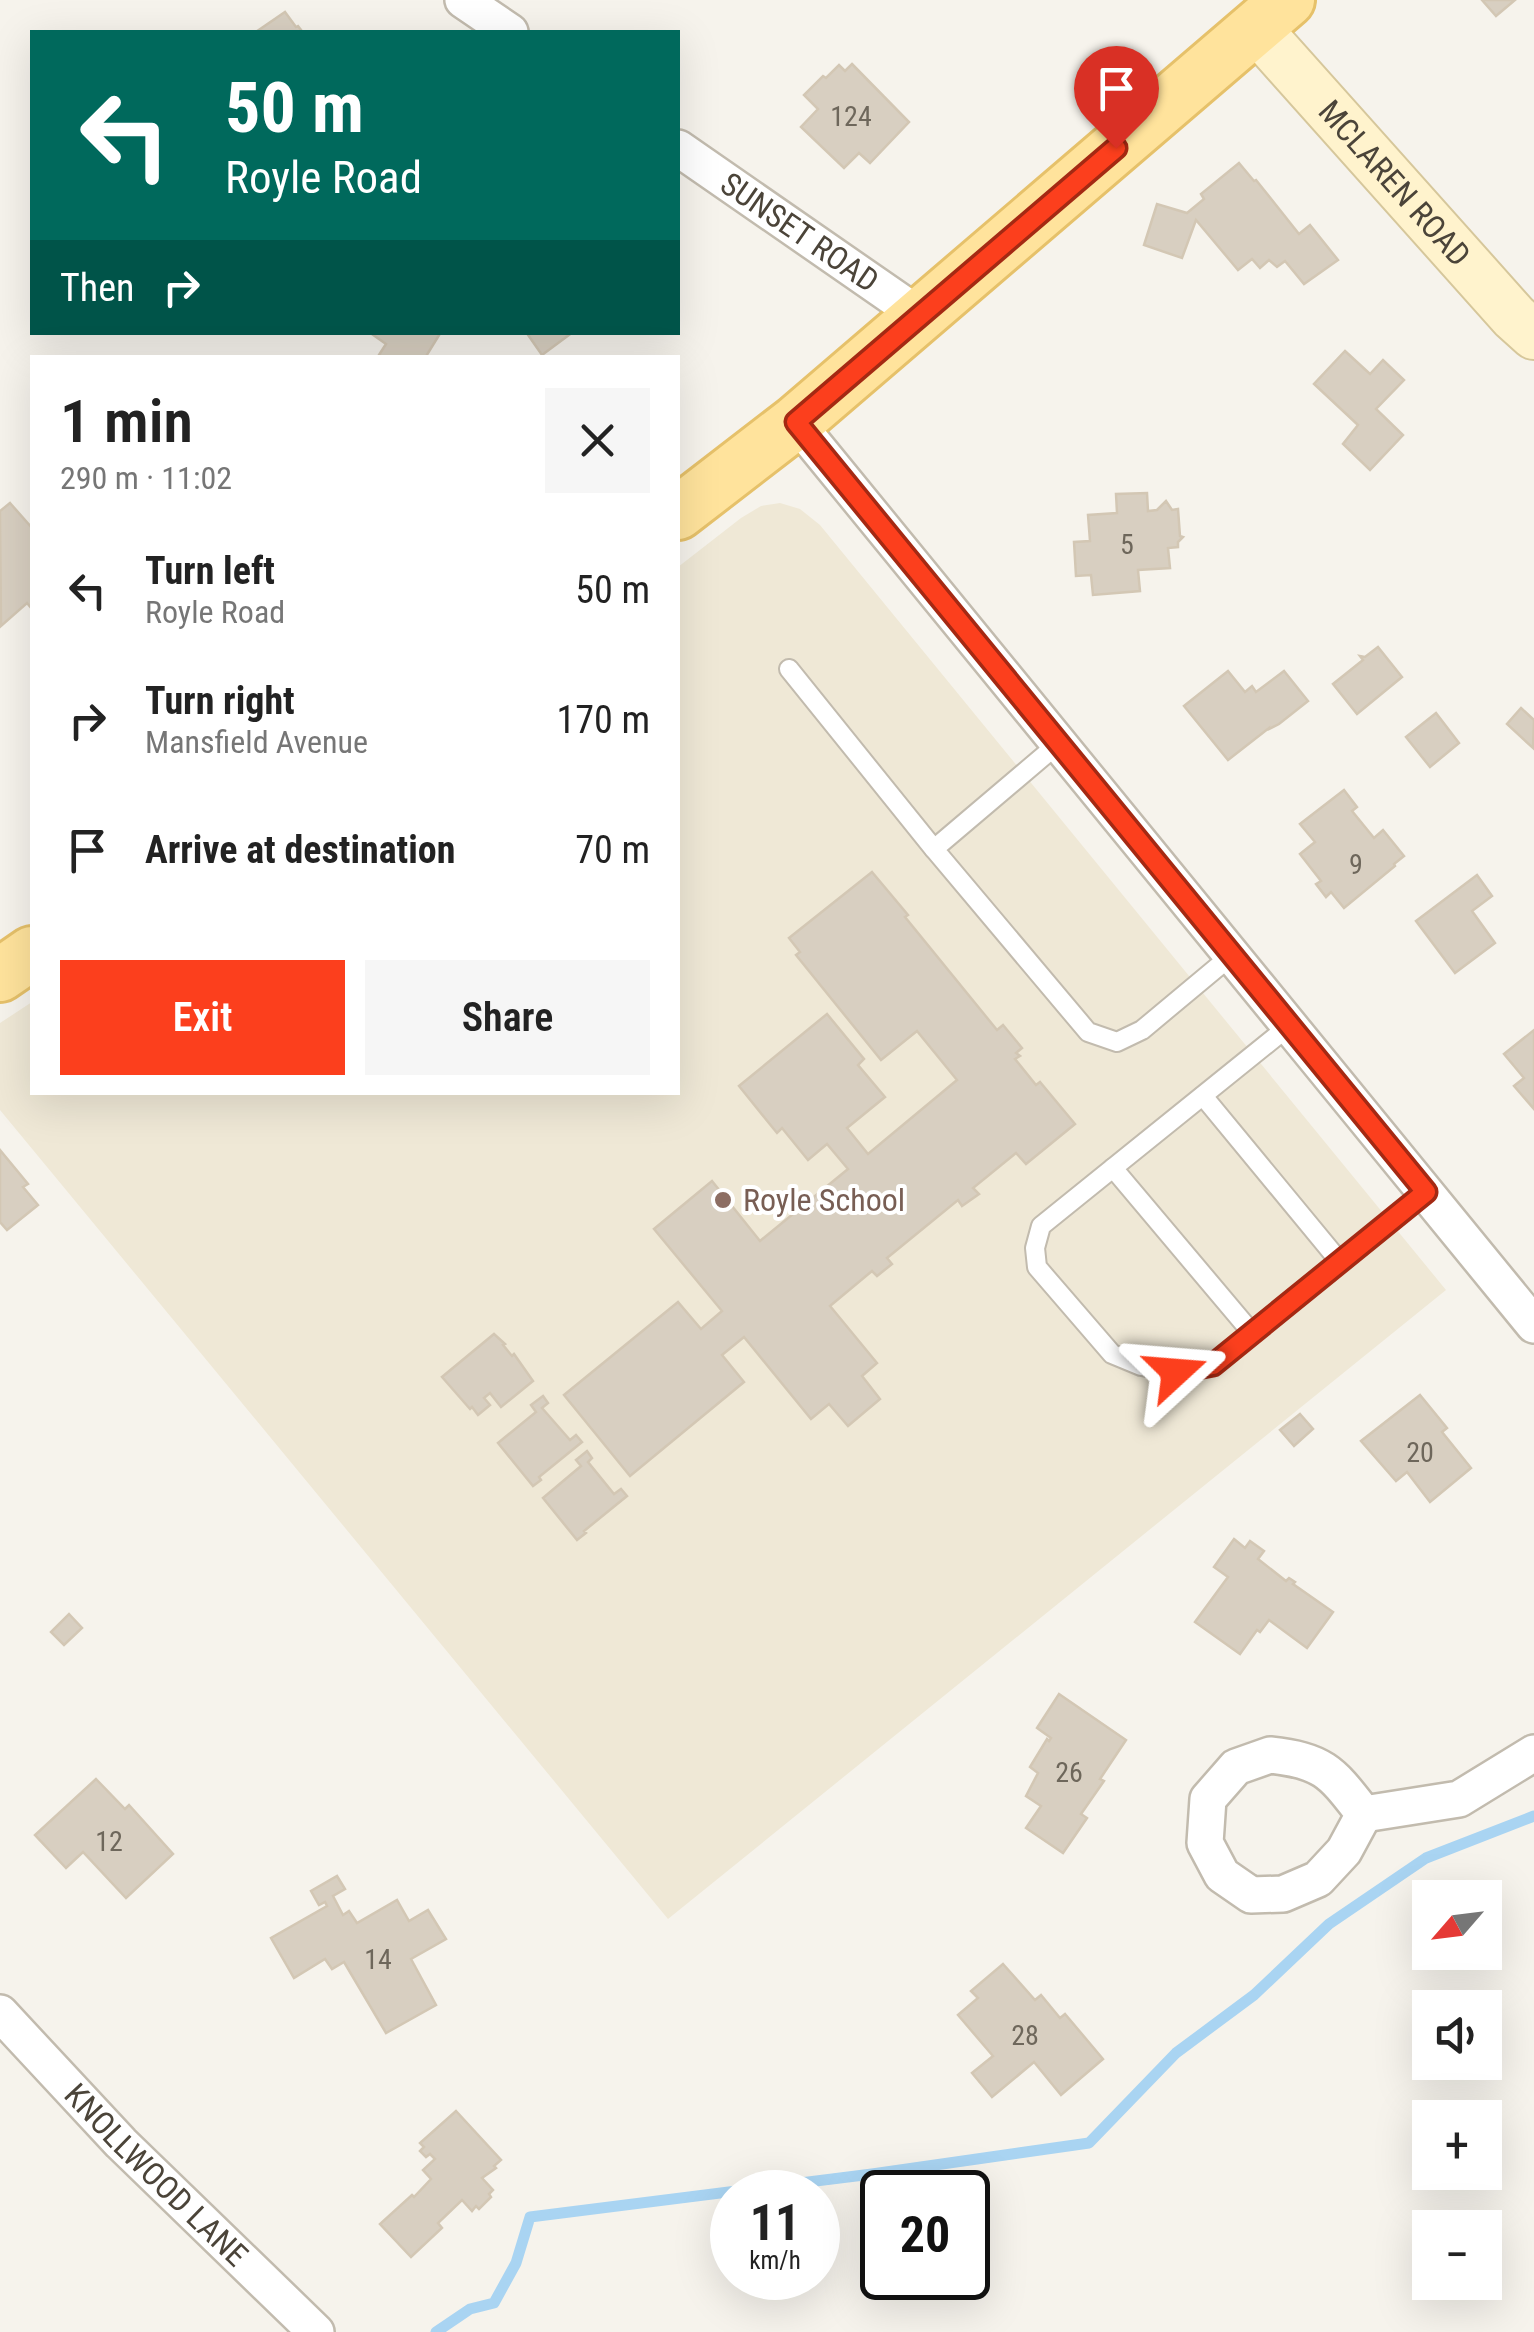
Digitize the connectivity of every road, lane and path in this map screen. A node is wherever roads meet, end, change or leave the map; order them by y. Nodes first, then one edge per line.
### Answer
1 (464, 0) edge
2 (1272, 14) edge
3 (507, 30) edge
4 (680, 149) edge
5 (919, 315) junction
6 (1534, 334) edge
7 (796, 422) junction
8 (680, 511) edge
9 (789, 669) dead end
10 (1059, 743) junction
11 (934, 850) junction
12 (30, 955) edge
13 (1232, 955) junction
14 (0, 975) edge
15 (1290, 1026) junction
16 (1203, 1096) junction
17 (1113, 1168) junction
18 (1426, 1192) junction
19 (1340, 1262) junction
20 (1534, 1325) edge
21 (1252, 1334) junction
22 (1534, 1753) edge
23 (1364, 1814) junction
24 (0, 2014) edge
25 (316, 2332) edge

1 - 3 street
2 - 5 main road
2 - 6 street, MCLAREN ROAD
4 - 5 street, SUNSET ROAD
5 - 7 main road
7 - 8 main road
7 - 10 street
9 - 11 lane
10 - 11 lane
10 - 13 street
11 - 13 lane
12 - 14 main road
13 - 15 street
15 - 16 lane
15 - 18 street
16 - 17 lane
16 - 19 lane
17 - 21 lane
17 - 21 lane
18 - 19 lane
18 - 20 street
19 - 21 lane
22 - 23 street
23 - 23 street
24 - 25 street, KNOLLWOOD LANE

